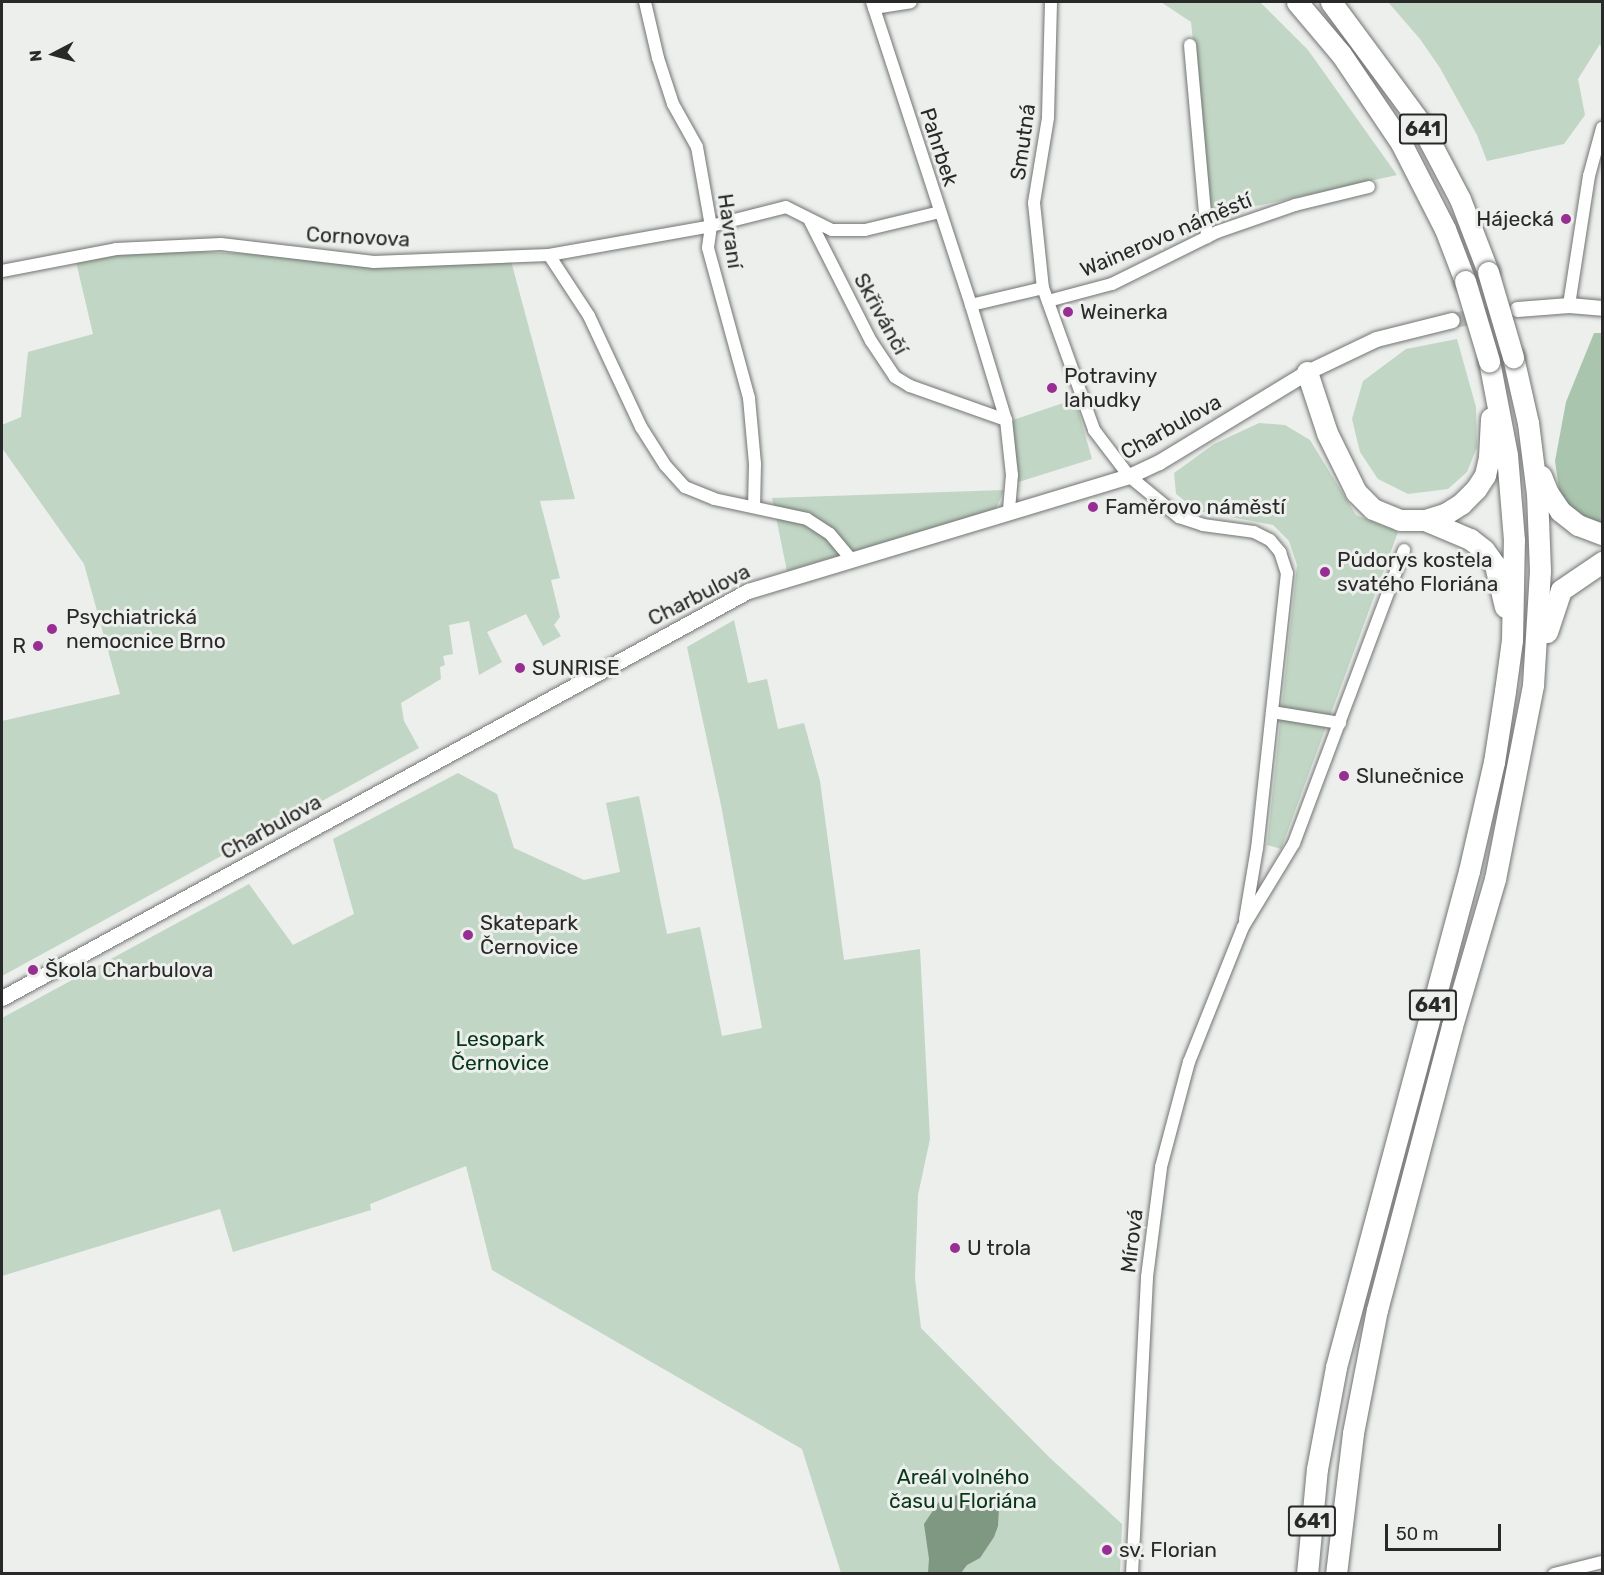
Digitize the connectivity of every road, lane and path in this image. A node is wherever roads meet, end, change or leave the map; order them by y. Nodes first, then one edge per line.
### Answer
1 (645, 2) edge
2 (911, 2) edge
3 (1051, 2) edge
4 (1297, 2) edge
5 (1331, 2) edge
6 (873, 5) edge
7 (1190, 45) dead end
8 (1602, 128) edge
9 (1369, 187) dead end
10 (940, 212) junction
11 (810, 221) junction
12 (711, 226) junction
13 (1207, 237) junction
14 (549, 255) junction
15 (2, 271) edge
16 (1043, 288) junction
17 (1048, 302) junction
18 (971, 304) junction
19 (1569, 305) junction
20 (1602, 308) edge
21 (1517, 309) tunnel mouth
22 (1452, 320) tunnel mouth
23 (1489, 361) junction
24 (1307, 372) junction
25 (1006, 420) junction
26 (1534, 456) junction
27 (1129, 476) junction
28 (754, 507) junction
29 (1009, 513) junction
30 (1425, 520) junction
31 (1602, 534) edge
32 (1404, 550) dead end
33 (850, 558) junction
34 (1602, 562) edge
35 (1512, 640) junction
36 (1533, 685) junction
37 (1272, 712) junction
38 (1340, 723) junction
39 (1243, 927) junction
40 (2, 998) edge
41 (1602, 1562) edge
42 (1132, 1574) edge
43 (1307, 1574) edge
44 (1336, 1574) edge
45 (1554, 1574) edge

1 - 12 street, Havraní
2 - 6 street
3 - 16 street, Smutná
4 - 23 highway, 641, bridge
5 - 26 highway, 641, bridge
6 - 10 street, Pahrbek
7 - 13 street
8 - 19 street
9 - 13 street, Wainerovo náměstí
10 - 11 street
10 - 18 street, Pahrbek
11 - 12 street, Cornovova
11 - 25 street, Skřivánčí
12 - 14 street, Cornovova
12 - 28 street, Havraní
13 - 17 street, Wainerovo náměstí
14 - 15 street, Cornovova
14 - 28 street
16 - 17 street
16 - 18 street
17 - 27 street
18 - 25 street
19 - 20 street
19 - 21 street
22 - 24 street, Charbulova
23 - 30 highway
23 - 35 highway, 641
24 - 27 street, Charbulova
24 - 30 highway
25 - 29 street
26 - 31 highway
26 - 36 highway, 641
27 - 29 street, Charbulova
27 - 37 street
28 - 33 street
29 - 33 street, Charbulova
30 - 35 highway
32 - 38 street
33 - 40 street, Charbulova
34 - 36 highway
35 - 43 highway, 641
36 - 44 highway, 641
37 - 38 street
37 - 39 street
38 - 39 street
39 - 42 street, Mírová
41 - 45 street

